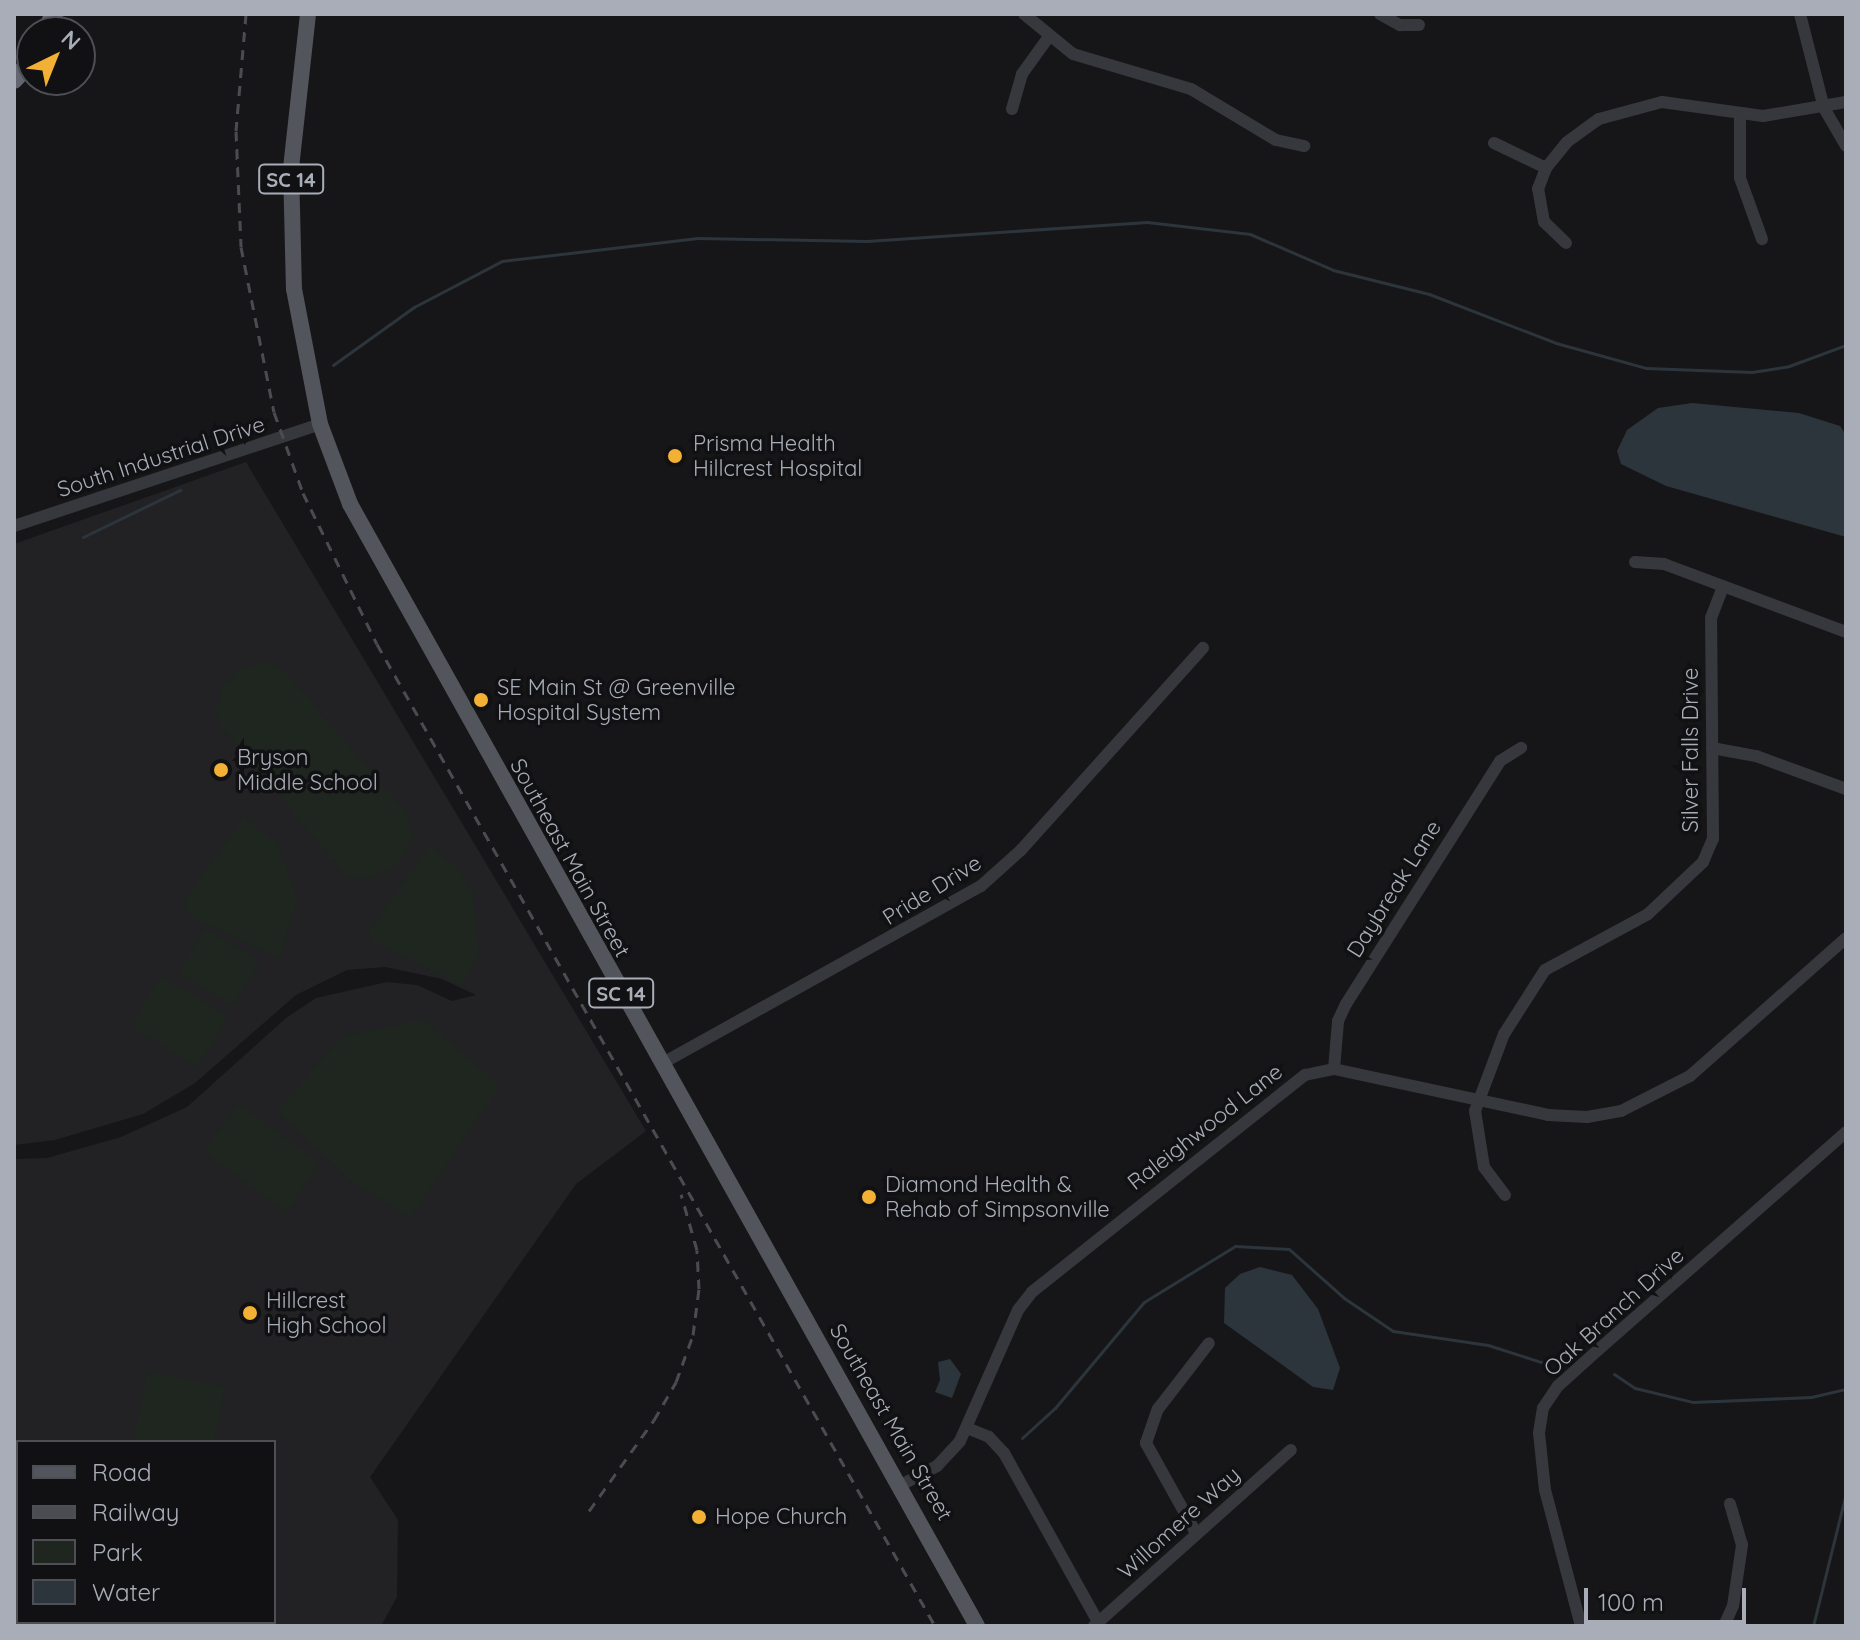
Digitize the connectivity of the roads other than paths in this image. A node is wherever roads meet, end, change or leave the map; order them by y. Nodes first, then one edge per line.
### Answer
1 (308, 14) edge
2 (1024, 14) edge
3 (1380, 14) edge
4 (1800, 14) edge
5 (1419, 25) dead end
6 (1048, 38) junction
7 (1846, 102) edge
8 (1824, 108) junction
9 (1012, 109) dead end
10 (1740, 114) junction
11 (1494, 143) dead end
12 (1304, 146) dead end
13 (1846, 146) edge
14 (1546, 168) junction
15 (1762, 239) dead end
16 (1566, 243) dead end
17 (320, 424) junction
18 (14, 526) edge
19 (1635, 562) dead end
20 (1723, 586) junction
21 (1846, 632) edge
22 (1203, 648) dead end
23 (1521, 748) dead end
24 (1712, 748) junction
25 (1846, 789) edge
26 (1846, 938) edge
27 (661, 1064) junction
28 (1334, 1069) junction
29 (1478, 1100) junction
30 (1846, 1132) edge
31 (1505, 1195) dead end
32 (1209, 1343) dead end
33 (967, 1428) junction
34 (1291, 1450) dead end
35 (901, 1485) junction
36 (1730, 1504) dead end
37 (1196, 1533) junction
38 (1096, 1624) edge
39 (977, 1626) edge
40 (1581, 1626) edge
41 (1724, 1626) edge

1 - 17 main road, Southeast Main Street / SC 14
2 - 6 street
3 - 5 street
4 - 8 street
6 - 9 street
6 - 12 street
7 - 8 street
8 - 10 street
8 - 13 street
10 - 14 street
10 - 15 street
11 - 14 street
14 - 16 street
17 - 18 street, South Industrial Drive
17 - 27 main road, Southeast Main Street / SC 14
19 - 20 street
20 - 21 street
20 - 24 street, Silver Falls Drive
22 - 27 street, Pride Drive
23 - 28 street, Daybreak Lane
24 - 25 street
24 - 29 street, Silver Falls Drive
26 - 29 street, Raleighwood Lane
27 - 35 main road, Southeast Main Street / SC 14
28 - 29 street, Raleighwood Lane
28 - 33 street, Raleighwood Lane
29 - 31 street
30 - 40 street, Oak Branch Drive
32 - 37 street
33 - 35 street, Raleighwood Lane
33 - 38 street
34 - 37 street, Willomere Way
35 - 39 main road, Southeast Main Street / SC 14
36 - 41 street
37 - 38 street, Willomere Way

